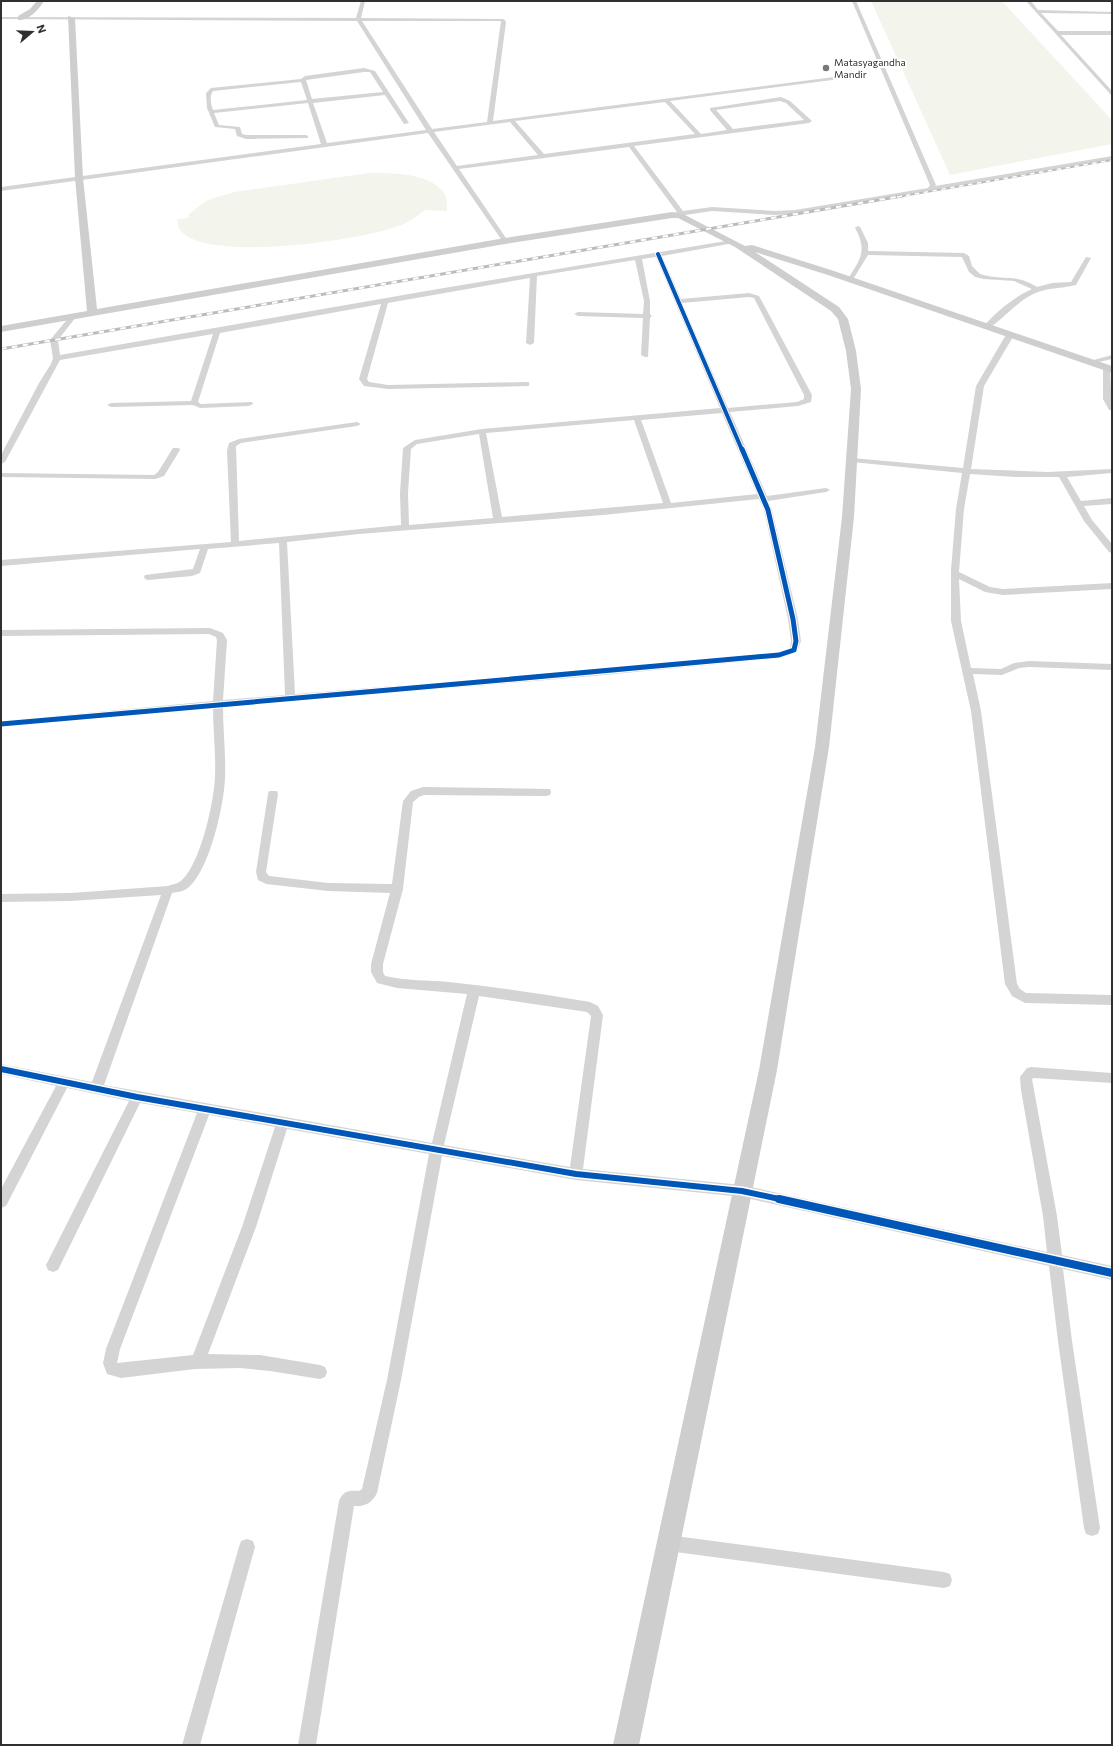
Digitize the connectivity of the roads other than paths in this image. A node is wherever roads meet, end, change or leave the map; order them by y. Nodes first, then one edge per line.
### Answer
1 (41, 1) edge
2 (363, 1) edge
3 (854, 1) edge
4 (1028, 1) edge
5 (1036, 10) junction
6 (1110, 13) edge
7 (1, 18) edge
8 (21, 18) junction
9 (71, 18) junction
10 (1112, 18) edge
11 (358, 19) junction
12 (1057, 33) junction
13 (1112, 33) edge
14 (840, 77) dead end
15 (303, 80) junction
16 (386, 93) junction
17 (1112, 94) edge
18 (666, 100) junction
19 (310, 102) junction
20 (212, 112) junction
21 (512, 120) junction
22 (406, 123) dead end
23 (490, 123) junction
24 (430, 131) junction
25 (731, 131) junction
26 (699, 136) junction
27 (306, 137) dead end
28 (630, 144) junction
29 (325, 146) junction
30 (542, 156) junction
31 (1112, 158) edge
32 (454, 168) junction
33 (79, 178) junction
34 (1, 189) edge
35 (930, 189) junction
36 (677, 214) junction
37 (858, 228) dead end
38 (505, 241) junction
39 (735, 244) junction
40 (866, 253) junction
41 (658, 254) junction
42 (638, 257) junction
43 (1088, 258) dead end
44 (534, 275) junction
45 (850, 280) junction
46 (1037, 290) junction
47 (678, 301) junction
48 (385, 302) junction
49 (92, 314) junction
50 (578, 314) dead end
51 (648, 316) junction
52 (72, 317) junction
53 (986, 327) junction
54 (1, 329) edge
55 (217, 332) junction
56 (1010, 335) junction
57 (530, 343) dead end
58 (645, 355) dead end
59 (1112, 357) edge
60 (57, 358) junction
61 (1090, 362) junction
62 (1109, 369) edge
63 (526, 384) dead end
64 (194, 403) junction
65 (250, 404) dead end
66 (111, 405) dead end
67 (1112, 408) edge
68 (726, 411) junction
69 (637, 419) junction
70 (358, 424) dead end
71 (482, 431) junction
72 (1, 443) edge
73 (12, 443) junction
74 (176, 450) dead end
75 (852, 460) junction
76 (1, 462) edge
77 (966, 470) junction
78 (1112, 471) edge
79 (1061, 474) junction
80 (1, 475) edge
81 (826, 490) dead end
82 (764, 498) junction
83 (1112, 501) edge
84 (1078, 504) junction
85 (668, 505) junction
86 (498, 521) junction
87 (405, 528) junction
88 (283, 540) junction
89 (234, 544) junction
90 (205, 546) junction
91 (1112, 550) edge
92 (1, 563) edge
93 (955, 573) junction
94 (148, 577) dead end
95 (1112, 586) edge
96 (1, 633) edge
97 (1112, 667) edge
98 (966, 671) junction
99 (290, 698) junction
100 (218, 705) junction
101 (1, 724) edge
102 (546, 792) dead end
103 (273, 794) dead end
104 (168, 890) junction
105 (397, 890) junction
106 (1, 898) edge
107 (474, 990) junction
108 (1112, 1000) edge
109 (1, 1069) edge
110 (1112, 1078) edge
111 (64, 1082) junction
112 (96, 1089) junction
113 (137, 1097) junction
114 (205, 1109) junction
115 (284, 1122) junction
116 (437, 1148) junction
117 (576, 1174) junction
118 (742, 1191) junction
119 (1, 1202) edge
120 (1056, 1261) junction
121 (54, 1265) dead end
122 (1112, 1273) edge
123 (198, 1362) junction
124 (320, 1372) dead end
125 (1092, 1528) dead end
126 (668, 1543) junction
127 (247, 1547) dead end
128 (944, 1580) dead end
129 (191, 1745) edge
130 (307, 1745) edge
131 (626, 1745) edge

1 - 8 main road
2 - 11 street
3 - 35 street
4 - 5 street
5 - 6 street
5 - 12 street
6 - 10 street
7 - 8 street
8 - 9 street
9 - 11 street
9 - 33 main road
11 - 23 street
11 - 24 street
12 - 13 street
12 - 17 street
14 - 18 street
15 - 16 street
15 - 19 street
15 - 20 street
16 - 19 street
16 - 22 street
18 - 21 street
18 - 26 street
19 - 20 street
19 - 29 street
20 - 27 street
21 - 23 street
21 - 30 street
23 - 24 street
24 - 29 street
24 - 32 street
25 - 25 street
25 - 26 street
26 - 28 street
28 - 30 street
28 - 36 street
29 - 33 street
30 - 32 street
31 - 35 street
32 - 38 street
33 - 34 street
33 - 49 main road
35 - 36 street
36 - 38 main road
36 - 39 main road
37 - 40 street
38 - 49 main road
39 - 41 street
39 - 45 main road
39 - 75 main road
40 - 45 street
40 - 46 street
41 - 42 street
41 - 47 street
42 - 44 street
42 - 51 street
43 - 46 street
44 - 48 street
44 - 57 street
45 - 53 main road
46 - 53 street
47 - 68 street
47 - 68 street
48 - 55 street
48 - 63 street
49 - 52 main road
50 - 51 street
51 - 58 street
52 - 54 main road
52 - 60 street
53 - 56 main road
55 - 60 street
55 - 64 street
56 - 61 main road
56 - 77 street
59 - 61 street
60 - 73 street
61 - 62 main road
62 - 67 street
64 - 65 street
64 - 66 street
68 - 69 street
68 - 82 street
69 - 71 street
69 - 85 street
70 - 89 street
71 - 86 street
71 - 87 street
72 - 73 street
73 - 76 street
74 - 80 street
75 - 77 street
75 - 118 main road
77 - 79 street
77 - 93 street
78 - 79 street
79 - 84 street
81 - 82 street
82 - 85 street
82 - 99 street
83 - 84 street
84 - 91 street
85 - 86 street
86 - 87 street
87 - 88 street
88 - 89 street
88 - 99 street
89 - 90 street
90 - 92 street
90 - 94 street
93 - 95 street
93 - 98 street
96 - 100 street
97 - 98 street
98 - 108 street
99 - 100 street
100 - 101 street
100 - 104 street
102 - 105 street
103 - 105 street
104 - 106 street
104 - 112 street
105 - 107 street
107 - 116 street
107 - 117 street
109 - 111 street
110 - 120 street
111 - 112 street
111 - 119 street
112 - 113 street
113 - 114 street
113 - 121 street
114 - 115 street
114 - 123 street
115 - 116 street
115 - 123 street
116 - 117 street
116 - 130 street
117 - 118 street
118 - 120 street
118 - 126 main road
120 - 122 street
120 - 125 street
123 - 124 street
126 - 128 street
126 - 131 main road
127 - 129 street

